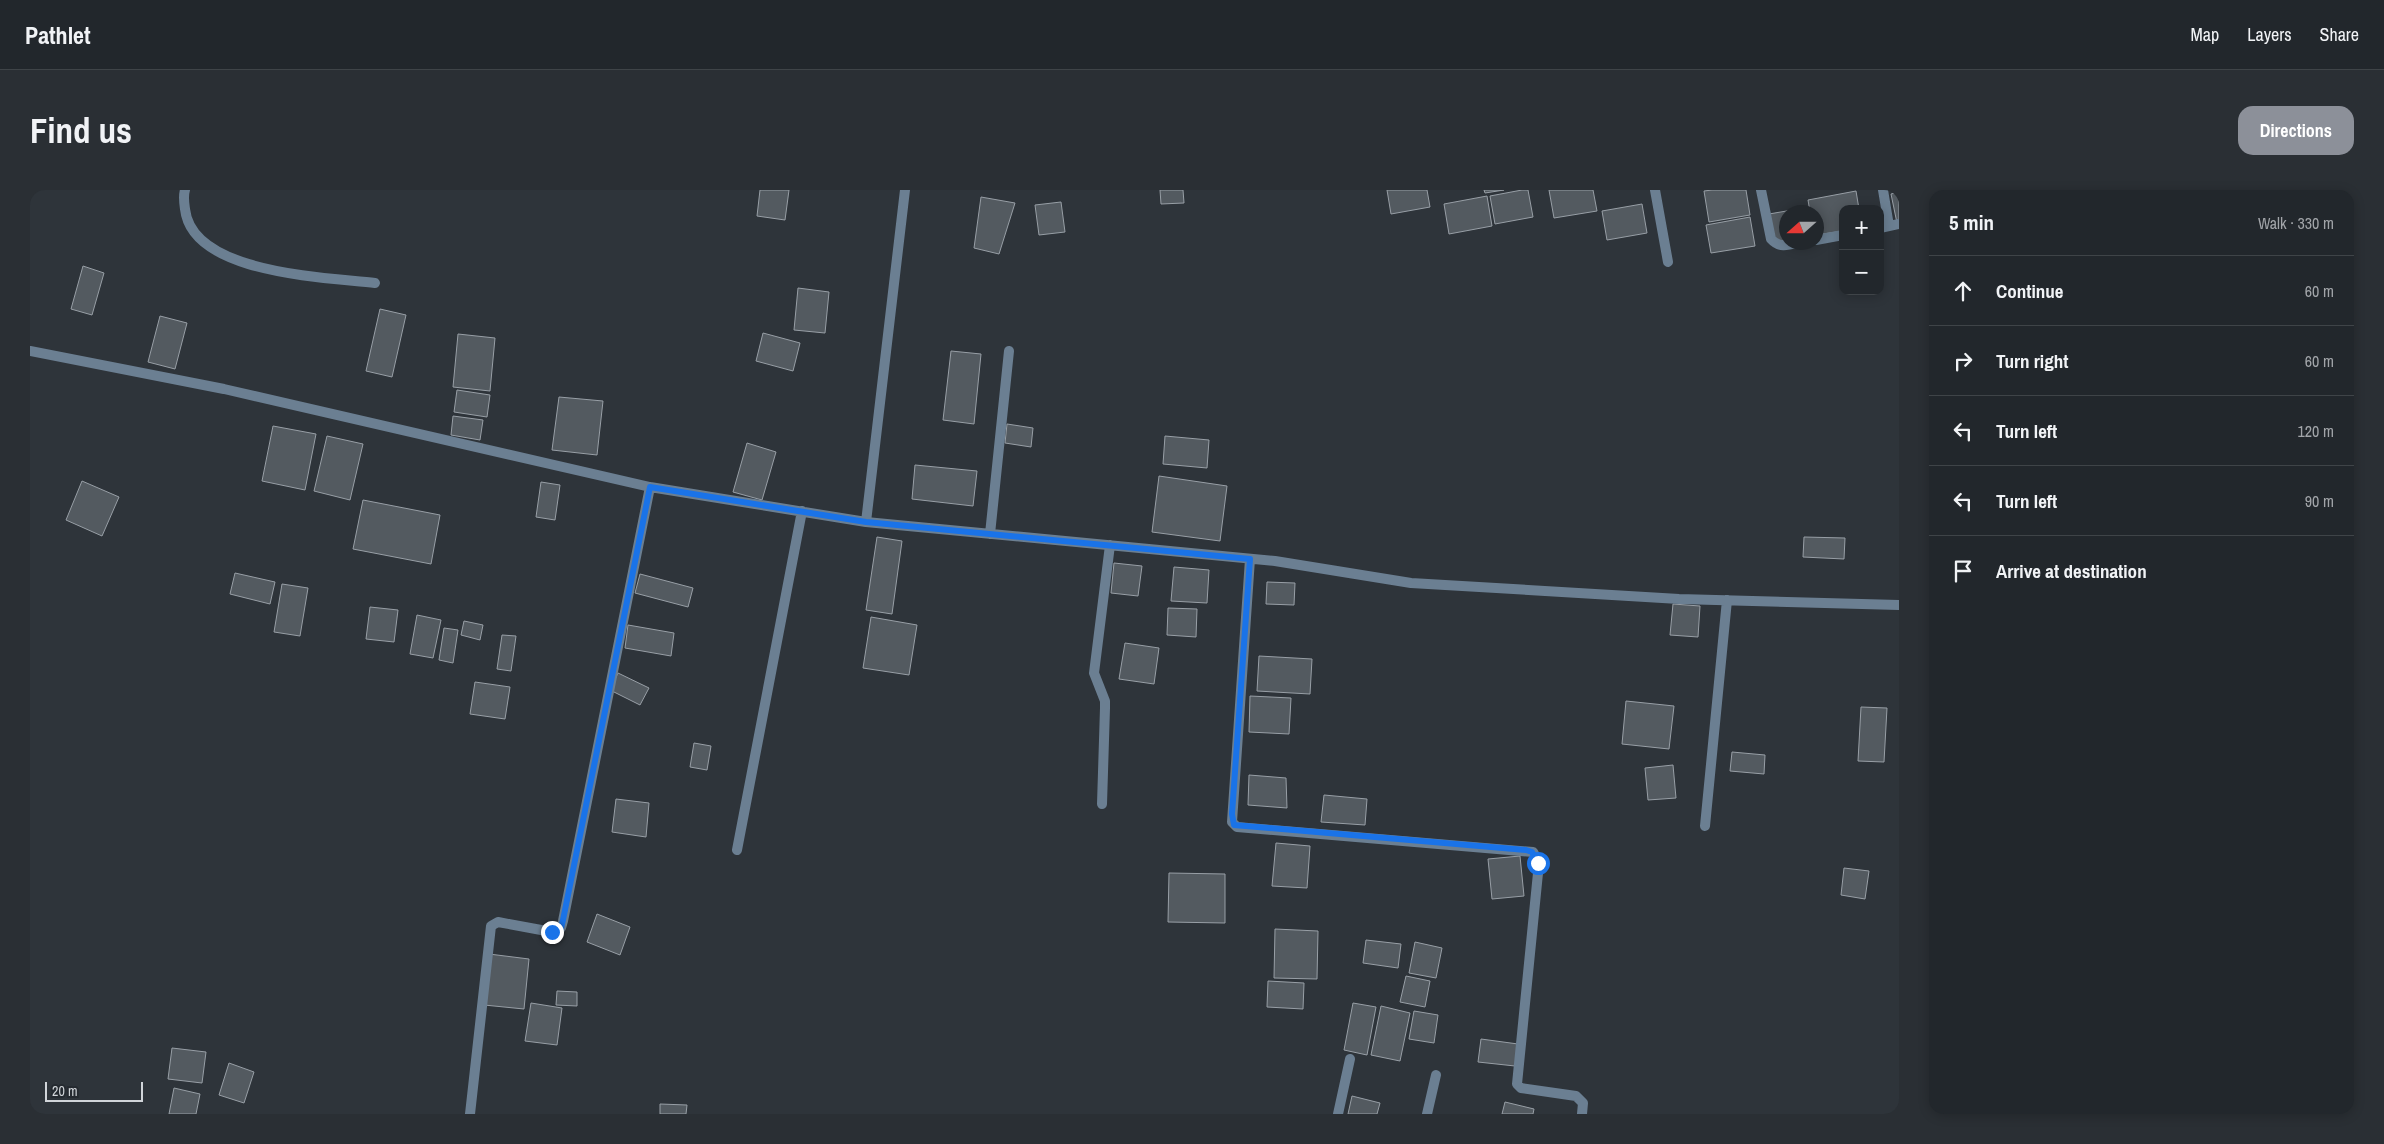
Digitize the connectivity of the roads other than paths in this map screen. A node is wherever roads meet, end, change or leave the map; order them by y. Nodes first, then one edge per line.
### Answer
1 (185, 190) edge
2 (905, 190) edge
3 (1655, 190) edge
4 (1761, 190) edge
5 (1883, 190) edge
6 (1890, 226) edge
7 (1839, 236) edge
8 (1824, 239) edge
9 (1779, 246) edge
10 (1668, 262) dead end
11 (375, 283) dead end
12 (1009, 351) dead end
13 (30, 352) edge
14 (650, 487) junction
15 (802, 511) junction
16 (866, 522) junction
17 (990, 534) junction
18 (1110, 545) junction
19 (1250, 559) junction
20 (1727, 600) junction
21 (1899, 605) edge
22 (1102, 804) dead end
23 (1705, 826) dead end
24 (737, 850) dead end
25 (1350, 1059) dead end
26 (1436, 1075) dead end
27 (470, 1114) edge
28 (1338, 1114) edge
29 (1427, 1114) edge
30 (1582, 1114) edge

1 - 11 street
2 - 16 street
3 - 10 street
4 - 9 street
5 - 6 street
7 - 8 street
12 - 17 street
13 - 14 street
14 - 15 street
14 - 27 street
15 - 16 street
15 - 24 street
16 - 17 street
17 - 18 street
18 - 19 street
18 - 22 street
19 - 20 street
19 - 30 street
20 - 21 street
20 - 23 street
25 - 28 street
26 - 29 street

